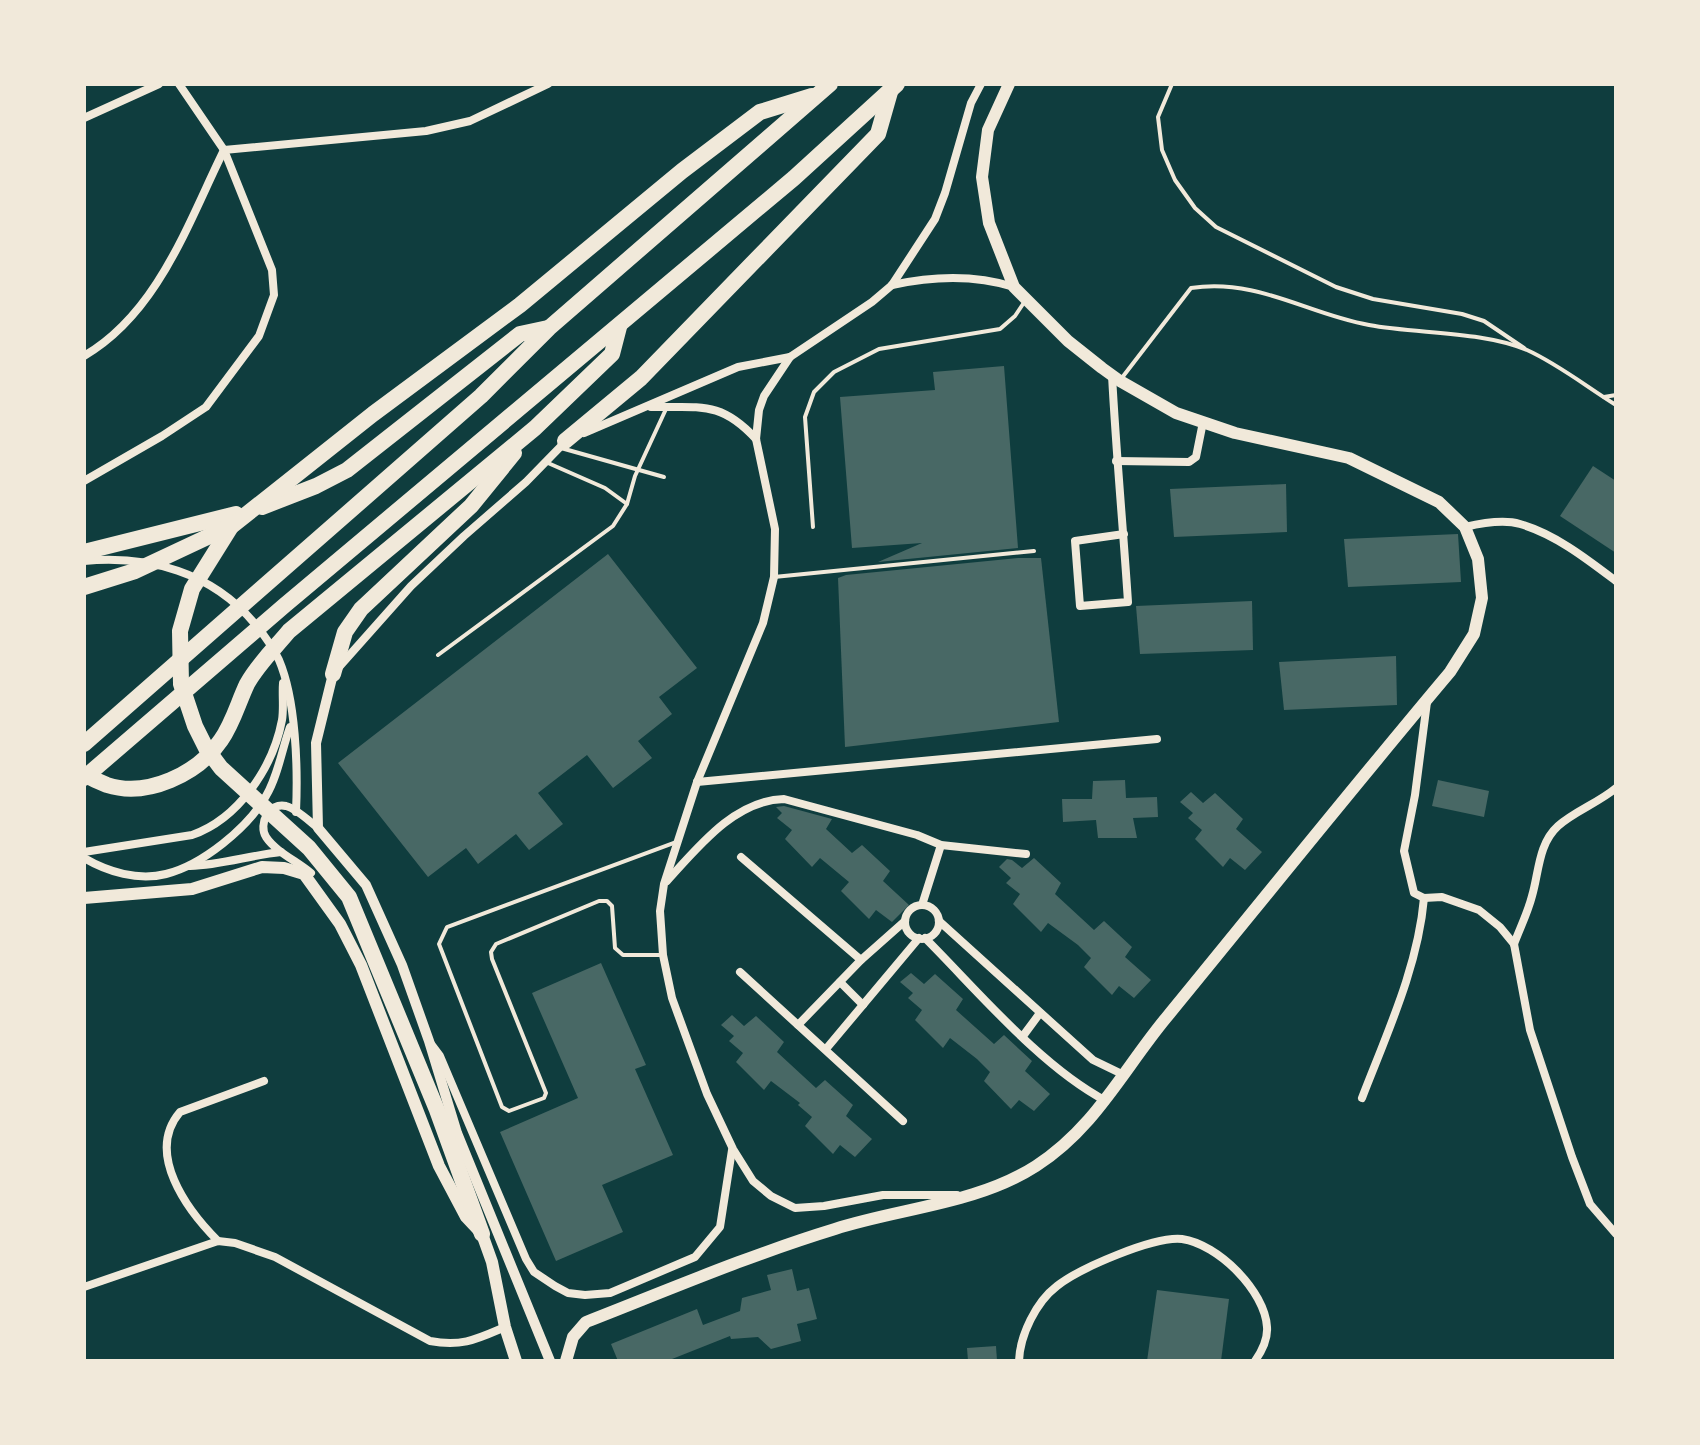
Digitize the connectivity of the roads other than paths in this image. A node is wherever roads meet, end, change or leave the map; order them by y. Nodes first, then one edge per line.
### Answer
1 (159, 84) edge
2 (179, 84) edge
3 (548, 84) edge
4 (981, 84) edge
5 (1009, 84) edge
6 (1172, 84) edge
7 (893, 87) edge
8 (824, 89) edge
9 (84, 118) edge
10 (224, 150) junction
11 (892, 285) junction
12 (1014, 287) junction
13 (1026, 299) junction
14 (619, 326) junction
15 (549, 328) junction
16 (1526, 350) junction
17 (84, 356) edge
18 (790, 357) junction
19 (1116, 378) junction
20 (1616, 395) edge
21 (1604, 397) junction
22 (1616, 405) edge
23 (646, 407) junction
24 (667, 407) junction
25 (1203, 422) junction
26 (535, 428) junction
27 (756, 439) junction
28 (562, 444) junction
29 (1116, 461) junction
30 (546, 462) junction
31 (664, 477) dead end
32 (84, 481) edge
33 (627, 504) junction
34 (233, 525) junction
35 (813, 527) dead end
36 (1465, 527) junction
37 (1124, 534) junction
38 (1034, 551) dead end
39 (84, 552) edge
40 (84, 561) edge
41 (774, 577) junction
42 (1616, 581) edge
43 (84, 587) edge
44 (438, 655) dead end
45 (284, 674) junction
46 (333, 674) junction
47 (1427, 700) junction
48 (291, 722) junction
49 (1157, 739) dead end
50 (84, 744) edge
51 (84, 776) edge
52 (697, 782) junction
53 (1616, 788) edge
54 (296, 812) junction
55 (318, 828) junction
56 (676, 842) junction
57 (941, 845) junction
58 (281, 852) junction
59 (1026, 854) dead end
60 (84, 855) edge
61 (741, 857) dead end
62 (185, 866) junction
63 (664, 884) junction
64 (84, 898) edge
65 (1424, 898) junction
66 (325, 903) junction
67 (922, 905) junction
68 (905, 921) junction
69 (939, 921) junction
70 (922, 938) junction
71 (1514, 944) junction
72 (663, 955) junction
73 (861, 960) junction
74 (740, 972) dead end
75 (840, 982) junction
76 (863, 1005) junction
77 (1040, 1013) junction
78 (798, 1025) junction
79 (1023, 1036) junction
80 (429, 1041) junction
81 (826, 1049) junction
82 (1124, 1075) junction
83 (264, 1081) dead end
84 (1362, 1098) dead end
85 (1106, 1101) junction
86 (903, 1121) dead end
87 (733, 1149) junction
88 (963, 1196) junction
89 (482, 1234) junction
90 (1616, 1234) edge
91 (218, 1241) junction
92 (84, 1287) edge
93 (505, 1327) junction
94 (516, 1361) edge
95 (550, 1361) edge
96 (566, 1361) edge
97 (1019, 1361) edge
98 (1255, 1361) edge

1 - 9 street
2 - 10 street
3 - 10 street
4 - 11 street
5 - 12 main road
6 - 16 lane
7 - 14 highway
7 - 28 highway
8 - 15 highway
8 - 34 highway
10 - 17 street
10 - 32 street
11 - 12 street
11 - 18 street
12 - 13 main road
13 - 19 main road
13 - 35 lane
14 - 26 highway
14 - 51 highway
15 - 39 highway
15 - 50 highway
16 - 19 lane
16 - 21 lane
18 - 23 street
18 - 27 street
19 - 25 main road
19 - 29 street
20 - 21 lane
21 - 22 lane
23 - 24 street
23 - 28 street
24 - 27 street
24 - 33 lane
25 - 29 street
25 - 36 main road
26 - 46 highway
26 - 51 highway
27 - 41 street
28 - 30 street
28 - 31 lane
29 - 37 street
30 - 33 lane
30 - 46 street
33 - 44 lane
34 - 43 highway
34 - 89 highway
36 - 42 street
36 - 47 main road
37 - 37 street
38 - 41 lane
40 - 45 street
41 - 52 street
45 - 48 street
45 - 60 street
46 - 55 street
47 - 65 street
47 - 82 main road
48 - 54 street
48 - 62 street
49 - 52 street
52 - 56 street
53 - 71 street
54 - 55 street
54 - 58 street
55 - 80 street
56 - 63 street
56 - 72 lane
57 - 59 street
57 - 63 street
57 - 67 street
58 - 62 street
58 - 66 street
60 - 62 street
61 - 73 street
63 - 72 street
64 - 66 main road
65 - 71 street
65 - 84 street
66 - 89 main road
67 - 68 street
67 - 69 street
68 - 70 street
68 - 73 street
69 - 70 street
69 - 77 street
70 - 76 street
70 - 79 street
71 - 90 street
72 - 87 street
73 - 75 street
74 - 78 street
75 - 76 street
75 - 78 street
76 - 81 street
77 - 79 street
77 - 82 street
78 - 81 street
79 - 85 street
80 - 87 street
80 - 95 street
81 - 86 street
82 - 85 main road
83 - 91 street
85 - 88 main road
87 - 88 street
88 - 96 main road
89 - 93 main road
91 - 92 street
91 - 93 street
93 - 94 main road
97 - 98 street

